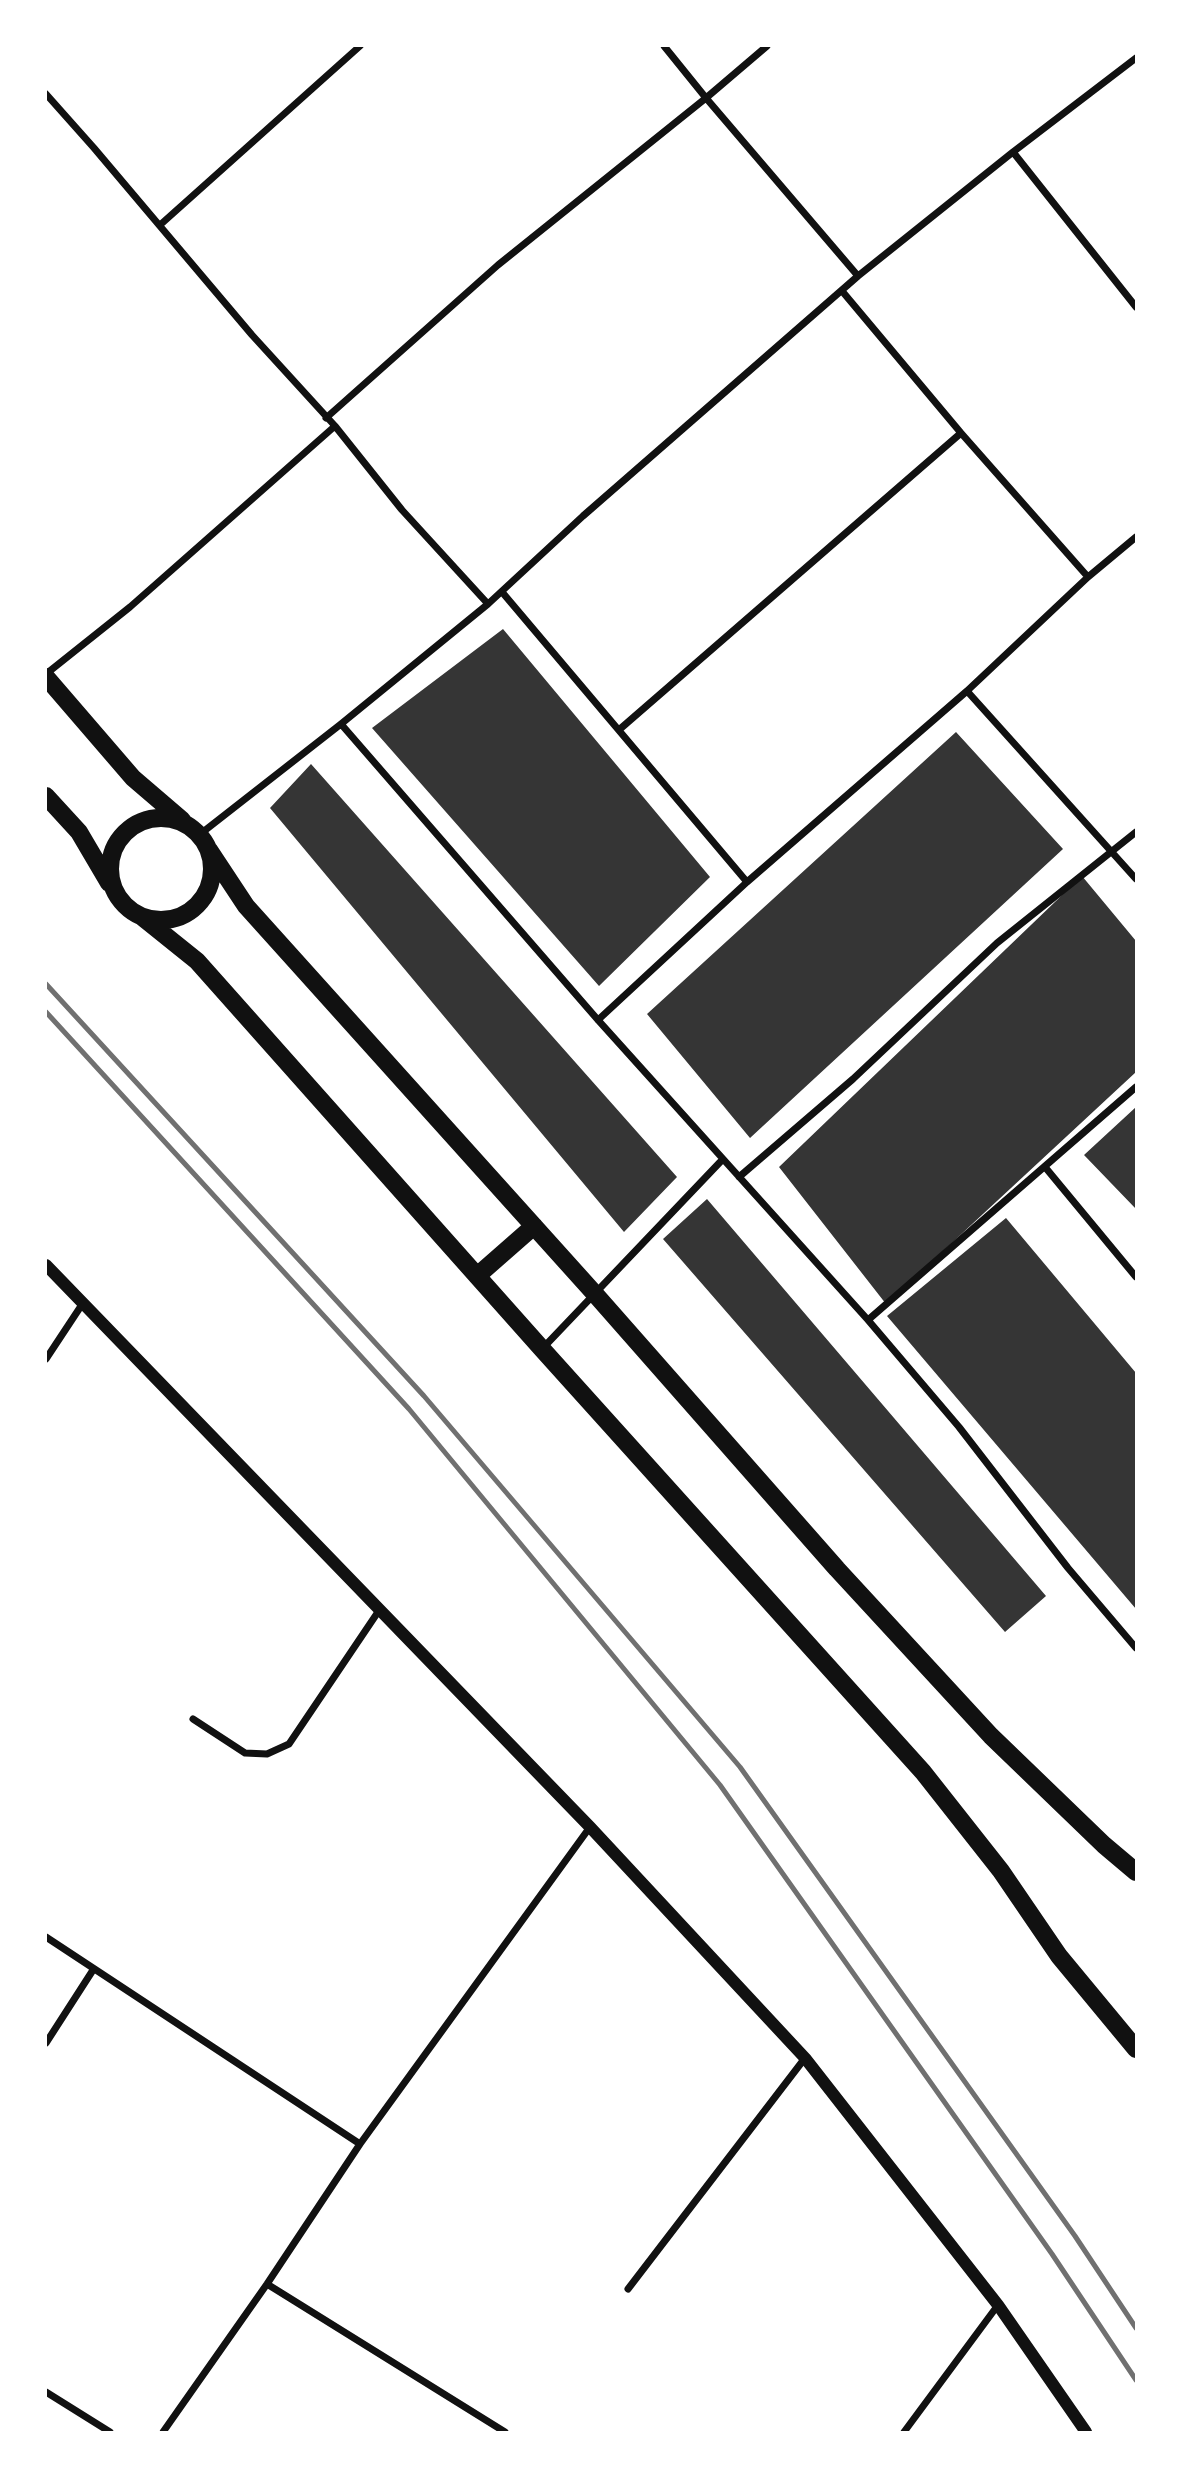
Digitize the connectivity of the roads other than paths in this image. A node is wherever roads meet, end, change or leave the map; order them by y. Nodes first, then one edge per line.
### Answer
1 (359, 46) edge
2 (664, 46) edge
3 (767, 46) edge
4 (1136, 58) edge
5 (46, 94) edge
6 (705, 98) junction
7 (1013, 152) junction
8 (160, 225) junction
9 (858, 276) junction
10 (842, 291) junction
11 (1136, 307) edge
12 (326, 418) junction
13 (335, 426) junction
14 (961, 433) junction
15 (1136, 537) edge
16 (1088, 577) junction
17 (502, 592) junction
18 (488, 604) junction
19 (46, 675) edge
20 (967, 691) junction
21 (341, 724) junction
22 (620, 729) junction
23 (46, 796) edge
24 (1136, 832) edge
25 (198, 836) junction
26 (1113, 851) junction
27 (1136, 879) edge
28 (747, 882) junction
29 (116, 894) junction
30 (141, 916) junction
31 (598, 1020) junction
32 (1136, 1087) edge
33 (723, 1159) junction
34 (1045, 1167) junction
35 (739, 1177) junction
36 (534, 1226) junction
37 (46, 1265) edge
38 (477, 1276) junction
39 (1136, 1277) edge
40 (595, 1294) junction
41 (83, 1303) junction
42 (868, 1320) junction
43 (542, 1349) junction
44 (46, 1359) edge
45 (380, 1609) junction
46 (1136, 1648) edge
47 (193, 1719) dead end
48 (590, 1827) junction
49 (1136, 1872) edge
50 (46, 1937) edge
51 (93, 1970) junction
52 (46, 2043) edge
53 (1136, 2049) edge
54 (805, 2059) junction
55 (360, 2144) junction
56 (267, 2284) junction
57 (628, 2289) dead end
58 (998, 2305) junction
59 (46, 2392) edge
60 (110, 2432) edge
61 (163, 2432) edge
62 (505, 2432) edge
63 (904, 2432) edge
64 (1086, 2432) edge

1 - 8 street
2 - 6 street
3 - 6 street
4 - 7 street
5 - 8 street
6 - 9 street
6 - 12 street
7 - 9 street
7 - 11 street
8 - 12 street
9 - 10 street
10 - 14 street
10 - 17 street
12 - 13 street
13 - 18 street
13 - 19 street
14 - 16 street
14 - 22 street
15 - 16 street
16 - 20 street
17 - 18 street
17 - 22 street
18 - 21 street
19 - 25 main road
20 - 26 street
20 - 28 street
21 - 25 street
21 - 31 street
22 - 28 street
23 - 29 main road
24 - 26 street
25 - 29 main road
25 - 30 main road
25 - 36 main road
26 - 27 street
26 - 35 street
28 - 31 street
29 - 30 main road
30 - 38 main road
31 - 33 street
32 - 34 street
33 - 35 street
33 - 40 street
34 - 39 street
34 - 42 street
35 - 42 street
36 - 38 main road
36 - 40 main road
37 - 41 street
38 - 43 main road
40 - 43 street
40 - 49 main road
41 - 44 street
41 - 45 street
42 - 46 street
43 - 53 main road
45 - 47 street
45 - 48 street
48 - 54 street
48 - 55 street
50 - 51 street
51 - 52 street
51 - 55 street
54 - 57 street
54 - 58 street
55 - 56 street
56 - 61 street
56 - 62 street
58 - 63 street
58 - 64 street
59 - 60 street

